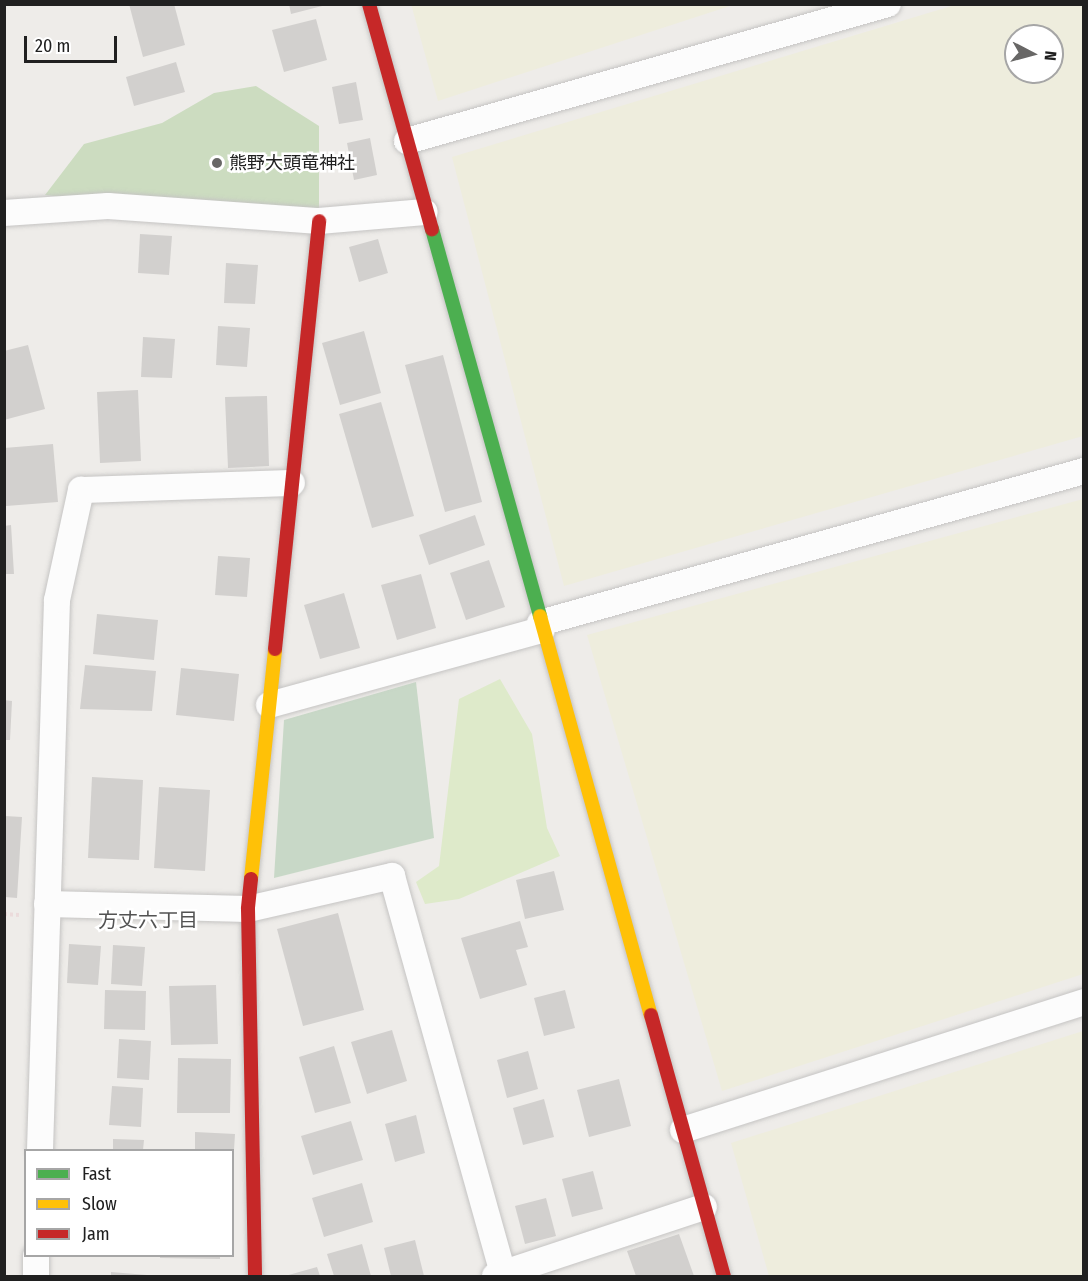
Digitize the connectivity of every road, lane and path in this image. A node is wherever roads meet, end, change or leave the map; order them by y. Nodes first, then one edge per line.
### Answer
1 (369, 4) edge
2 (888, 4) edge
3 (406, 141) junction
4 (424, 212) junction
5 (4, 213) edge
6 (319, 221) junction
7 (1083, 471) edge
8 (292, 483) junction
9 (541, 627) junction
10 (269, 705) junction
11 (47, 904) junction
12 (248, 909) junction
13 (1083, 1002) edge
14 (683, 1130) junction
15 (40, 1149) edge
16 (704, 1207) junction
17 (36, 1257) edge
18 (499, 1275) edge
19 (36, 1276) edge
20 (255, 1276) edge
21 (724, 1276) edge

1 - 3 street
2 - 3 street
3 - 4 street
4 - 6 street
4 - 9 street
5 - 6 street
6 - 8 street
7 - 9 street
8 - 10 street
8 - 11 street
9 - 10 street
9 - 14 street
10 - 12 street
11 - 12 street
11 - 15 street
12 - 18 street
12 - 20 street
13 - 14 street
14 - 16 street
16 - 18 street
16 - 21 street
17 - 19 street

